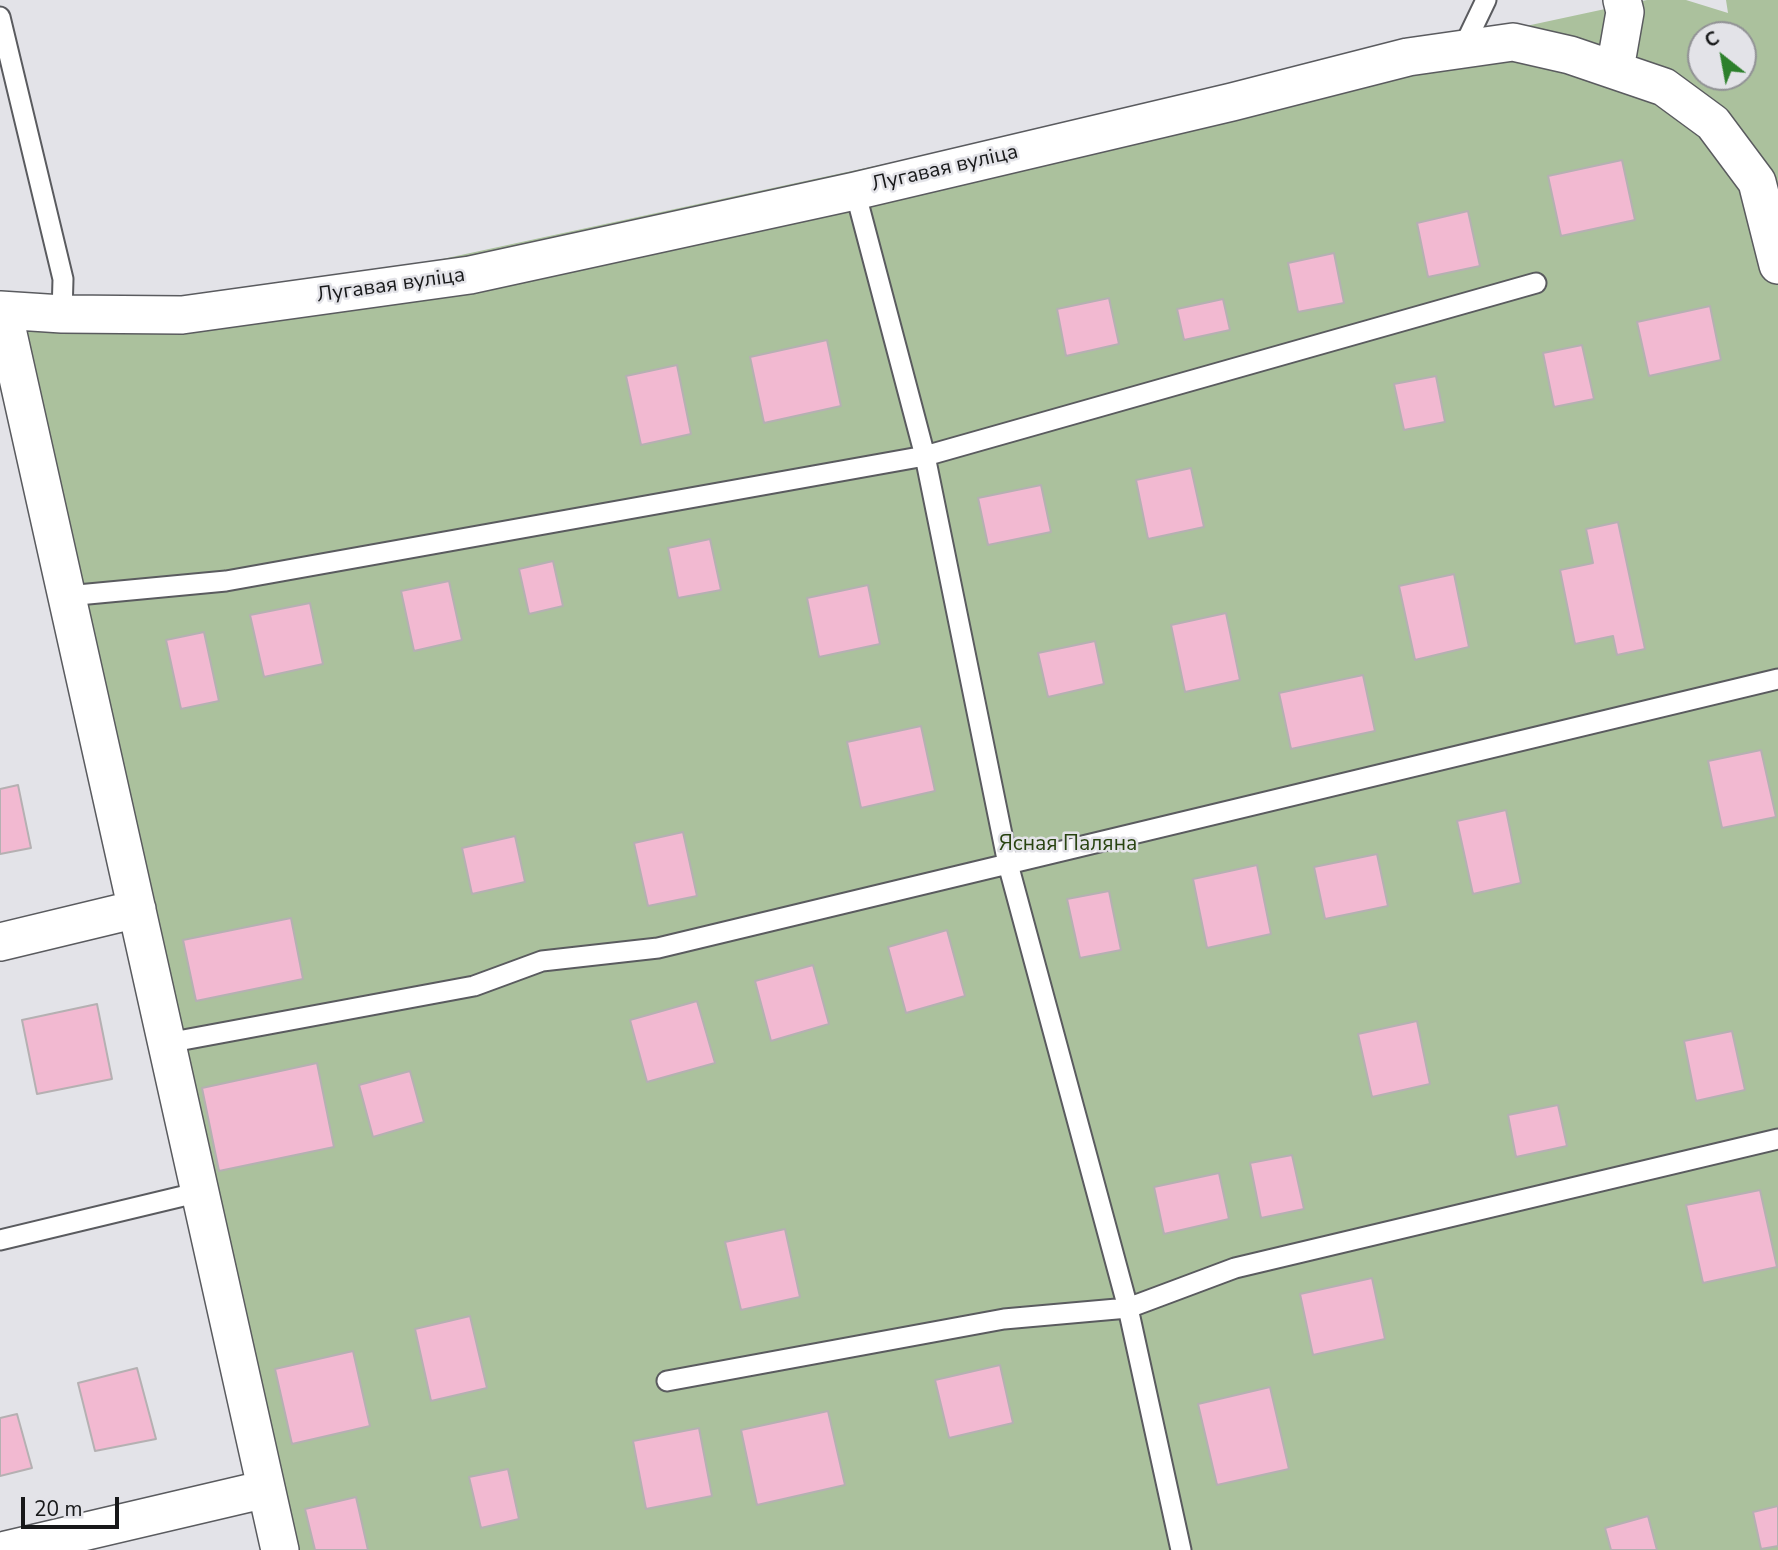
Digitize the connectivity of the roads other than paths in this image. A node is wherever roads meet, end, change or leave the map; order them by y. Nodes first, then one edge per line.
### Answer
1 (1486, 0) edge
2 (1622, 0) edge
3 (0, 17) edge
4 (1462, 50) junction
5 (1615, 69) junction
6 (855, 191) junction
7 (1778, 265) edge
8 (1536, 283) dead end
9 (2, 310) edge
10 (62, 314) junction
11 (925, 456) junction
12 (67, 596) junction
13 (1778, 679) edge
14 (1008, 864) junction
15 (137, 909) junction
16 (0, 942) edge
17 (167, 1043) junction
18 (1778, 1139) edge
19 (200, 1192) junction
20 (0, 1240) edge
21 (1128, 1308) junction
22 (667, 1381) dead end
23 (266, 1489) junction
24 (6, 1550) edge
25 (280, 1550) edge
26 (1181, 1550) edge

1 - 4 lane
2 - 5 street
3 - 10 lane
4 - 5 street, Лугавая вуліца
4 - 6 street, Лугавая вуліца
5 - 7 street, Лугавая вуліца
6 - 10 street, Лугавая вуліца
6 - 11 lane
8 - 11 lane
9 - 10 street, Лугавая вуліца
9 - 12 street
11 - 12 lane
11 - 14 lane
12 - 15 street
13 - 14 lane
14 - 17 lane
14 - 21 lane
15 - 16 street
15 - 17 street
17 - 19 street
18 - 21 lane
19 - 20 lane
19 - 23 street
21 - 22 lane
21 - 26 lane
23 - 24 street
23 - 25 street

